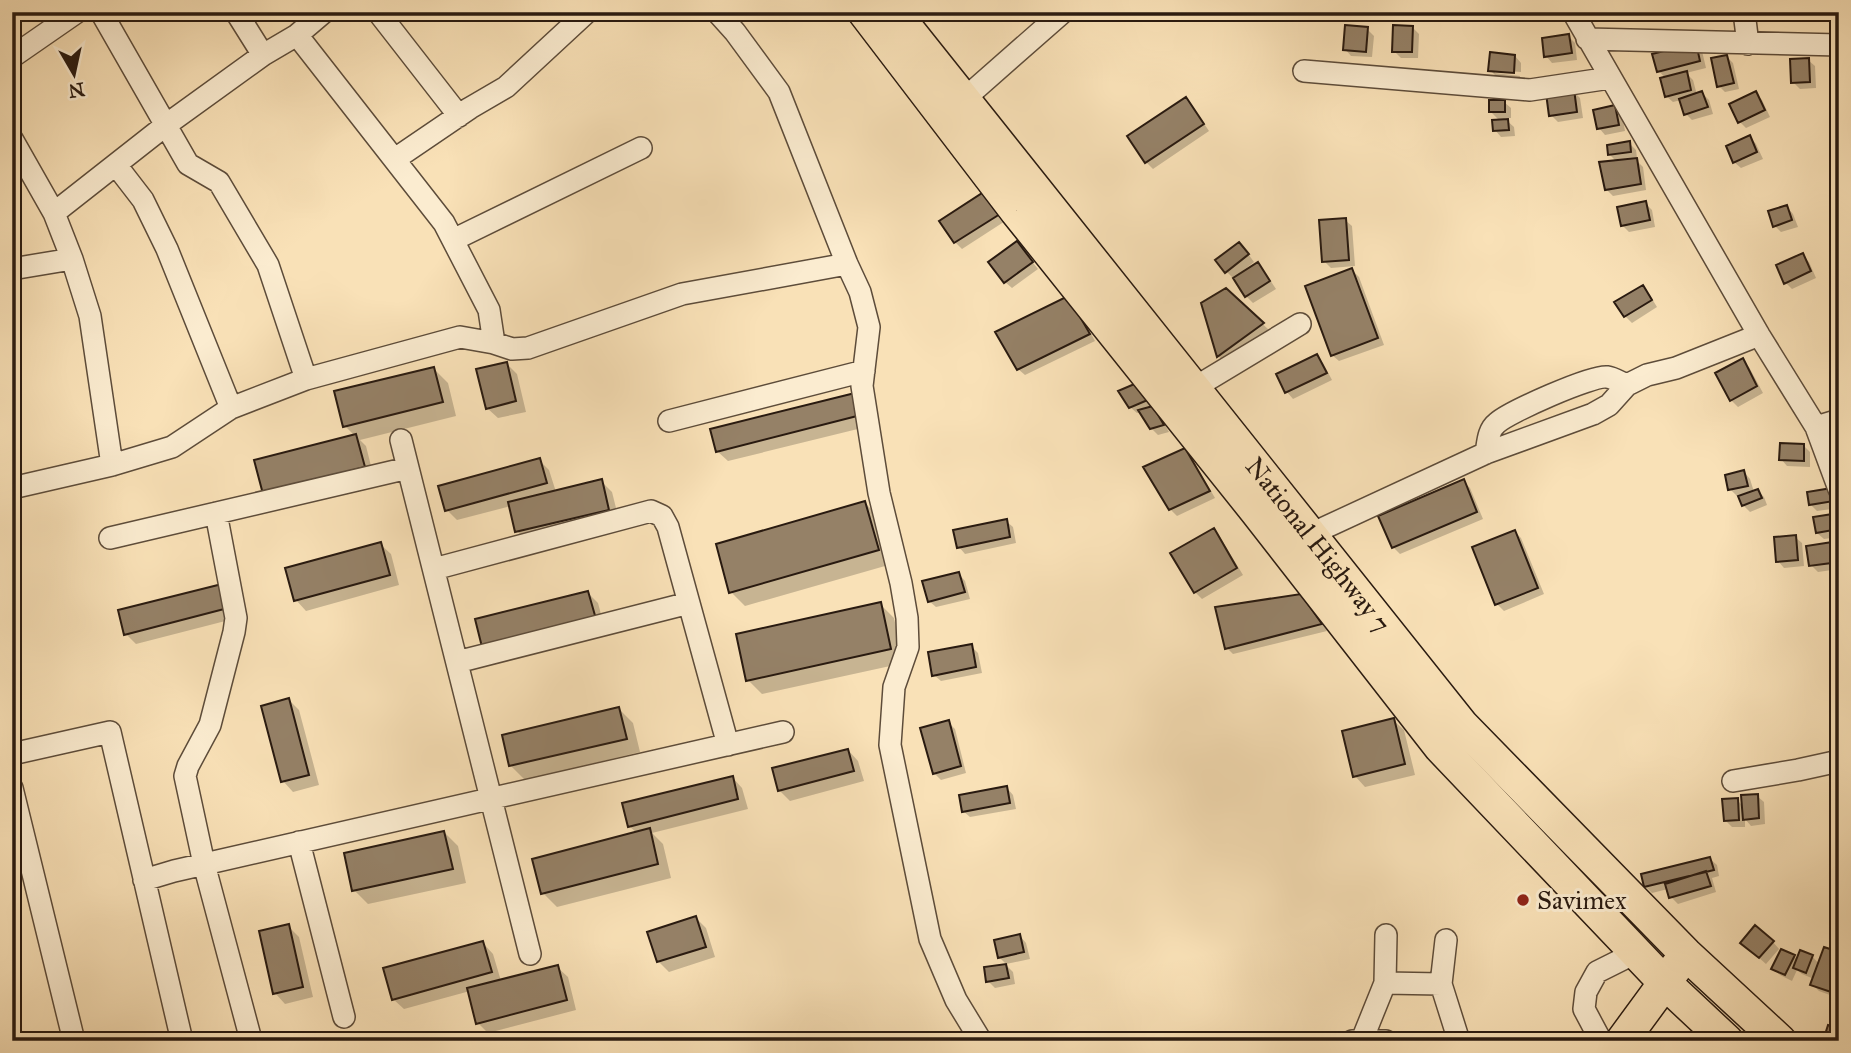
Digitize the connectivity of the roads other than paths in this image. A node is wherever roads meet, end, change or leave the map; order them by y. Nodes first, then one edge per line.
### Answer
1 (77, 12) edge
2 (102, 12) edge
3 (236, 12) edge
4 (324, 12) edge
5 (378, 12) edge
6 (587, 12) edge
7 (717, 12) edge
8 (863, 12) edge
9 (894, 12) edge
10 (1063, 12) edge
11 (1573, 12) edge
12 (1744, 12) edge
13 (297, 35) junction
14 (1587, 39) junction
15 (1748, 44) junction
16 (1839, 45) edge
17 (263, 55) junction
18 (12, 57) edge
19 (1304, 71) dead end
20 (1610, 78) junction
21 (963, 100) junction
22 (459, 116) junction
23 (166, 125) junction
24 (12, 139) edge
25 (641, 148) dead end
26 (395, 159) junction
27 (116, 165) junction
28 (1025, 200) junction
29 (54, 213) junction
30 (453, 240) junction
31 (72, 259) junction
32 (847, 264) junction
33 (12, 269) edge
34 (1300, 324) dead end
35 (1759, 335) junction
36 (494, 343) junction
37 (864, 371) junction
38 (306, 379) junction
39 (1628, 385) junction
40 (1194, 388) junction
41 (231, 408) junction
42 (1839, 420) edge
43 (669, 421) dead end
44 (1816, 427) junction
45 (401, 440) dead end
46 (1486, 453) junction
47 (112, 465) junction
48 (408, 468) junction
49 (12, 488) edge
50 (1839, 489) edge
51 (1268, 503) junction
52 (216, 513) junction
53 (1311, 534) junction
54 (110, 538) dead end
55 (434, 569) junction
56 (689, 603) junction
57 (457, 662) junction
58 (783, 732) dead end
59 (1451, 736) junction
60 (728, 744) junction
61 (12, 754) edge
62 (1839, 761) edge
63 (1733, 781) dead end
64 (13, 795) edge
65 (492, 798) junction
66 (299, 842) junction
67 (204, 864) junction
68 (144, 880) junction
69 (1387, 935) dead end
70 (1446, 940) dead end
71 (1635, 953) junction
72 (530, 954) dead end
73 (1686, 954) junction
74 (1664, 982) junction
75 (1385, 983) junction
76 (1441, 984) junction
77 (344, 1017) dead end
78 (251, 1040) edge
79 (1362, 1040) edge
80 (74, 1041) edge
81 (182, 1041) edge
82 (981, 1041) edge
83 (1352, 1041) edge
84 (1386, 1041) edge
85 (1459, 1041) edge
86 (1601, 1041) edge
87 (1622, 1041) edge
88 (1727, 1041) edge
89 (1780, 1041) edge

1 - 18 street
2 - 23 street
3 - 17 street
4 - 13 street
5 - 22 street
6 - 22 street
7 - 32 street
8 - 28 highway, National Highway 7
9 - 21 highway, National Highway 7
10 - 21 street
11 - 14 street
12 - 15 street
13 - 17 street
13 - 26 street
14 - 15 street
14 - 20 street
15 - 16 street
17 - 23 street
19 - 20 street
20 - 35 street
21 - 28 highway, National Highway 7
22 - 26 street
23 - 27 street
23 - 38 street
24 - 29 street
25 - 30 street
26 - 30 street
27 - 29 street
27 - 41 street
28 - 40 highway, National Highway 7
28 - 51 highway, National Highway 7
29 - 31 street
30 - 36 street
31 - 33 street
31 - 47 street
32 - 36 street
32 - 37 street
34 - 40 street
35 - 39 street
35 - 44 street
36 - 38 street
37 - 43 street
37 - 82 street
38 - 41 street
39 - 46 street
39 - 46 street
40 - 51 highway, National Highway 7
41 - 47 street
42 - 44 street
44 - 50 street
45 - 48 street
46 - 53 street
47 - 49 street
48 - 52 street
48 - 55 street
51 - 53 highway, National Highway 7
51 - 59 highway, National Highway 7
52 - 54 street
52 - 67 street
53 - 59 highway, National Highway 7
55 - 56 street
55 - 57 street
56 - 57 street
56 - 60 street
57 - 65 street
58 - 60 street
59 - 71 highway, National Highway 7
59 - 73 highway, National Highway 7
60 - 65 street
61 - 68 street
62 - 63 street
64 - 80 street
65 - 66 street
65 - 72 street
66 - 67 street
66 - 77 street
67 - 68 street
67 - 78 street
68 - 81 street
69 - 75 street
70 - 76 street
71 - 74 highway, National Highway 7
71 - 86 street
73 - 74 highway
73 - 89 highway, National Highway 7
74 - 87 highway
74 - 88 highway, National Highway 7
75 - 76 street
75 - 79 street
76 - 85 street
79 - 83 street
79 - 84 street

